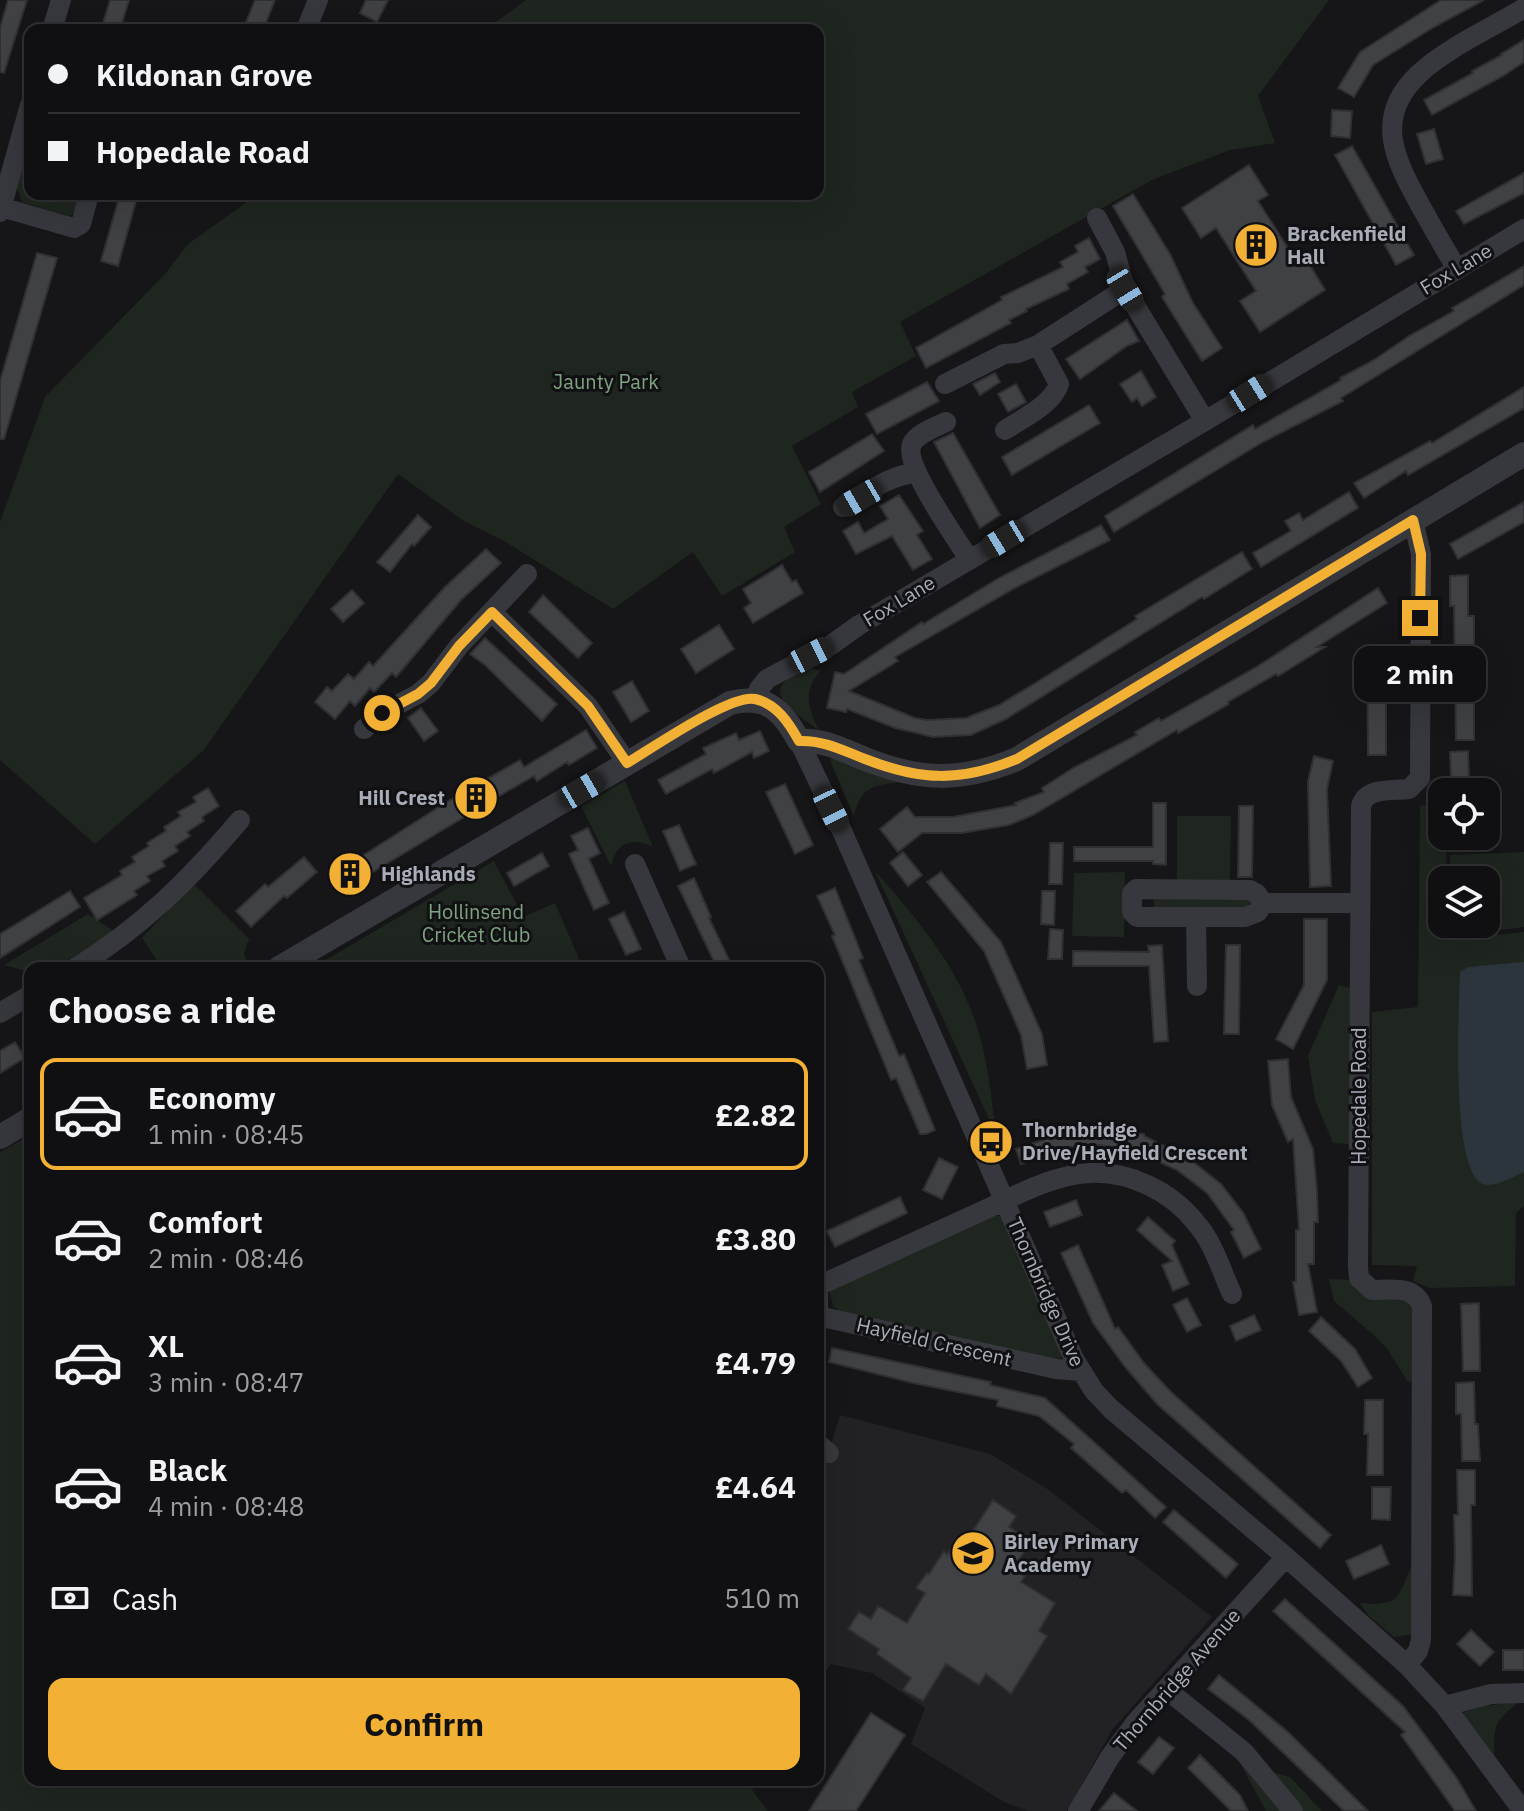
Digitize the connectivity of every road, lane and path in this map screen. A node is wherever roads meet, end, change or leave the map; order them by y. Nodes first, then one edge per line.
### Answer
1 (61, 0) edge
2 (318, 0) edge
3 (1524, 8) edge
4 (54, 24) edge
5 (308, 24) edge
6 (24, 127) edge
7 (87, 200) edge
8 (1, 210) edge
9 (1097, 218) dead end
10 (1524, 229) edge
11 (1457, 269) junction
12 (1125, 289) junction
13 (1038, 345) junction
14 (945, 384) dead end
15 (1205, 421) junction
16 (946, 422) dead end
17 (1005, 430) dead end
18 (1524, 454) edge
19 (917, 473) junction
20 (843, 507) dead end
21 (1413, 520) junction
22 (969, 559) junction
23 (527, 574) dead end
24 (492, 612) junction
25 (756, 699) junction
26 (364, 729) dead end
27 (799, 741) junction
28 (627, 763) junction
29 (240, 820) dead end
30 (635, 864) dead end
31 (1263, 903) junction
32 (1360, 903) junction
33 (1196, 917) junction
34 (85, 962) edge
35 (289, 962) edge
36 (678, 962) edge
37 (1197, 986) dead end
38 (24, 999) edge
39 (0, 1013) edge
40 (24, 1123) edge
41 (0, 1137) edge
42 (1005, 1201) junction
43 (824, 1283) edge
44 (1232, 1294) dead end
45 (824, 1318) edge
46 (1081, 1371) junction
47 (1286, 1557) junction
48 (1407, 1665) junction
49 (1166, 1689) junction
50 (1524, 1693) edge
51 (1445, 1706) junction
52 (1078, 1811) edge
53 (1293, 1811) edge
54 (1523, 1811) edge

1 - 4 street
2 - 5 street
3 - 11 street
6 - 8 street
7 - 8 street
9 - 12 street
10 - 11 street, Fox Lane
11 - 15 street, Fox Lane
12 - 13 street
12 - 15 street
13 - 14 street
13 - 17 street
15 - 22 street, Fox Lane
16 - 19 street
18 - 21 street
19 - 20 street
19 - 22 street
21 - 27 street
21 - 32 street, Hopedale Road
22 - 25 street, Fox Lane
23 - 24 street
24 - 26 street
24 - 28 street
25 - 27 street, Thornbridge Drive
25 - 28 street
27 - 42 street, Thornbridge Drive
28 - 35 street
29 - 34 street
30 - 36 street
31 - 32 street
31 - 33 street
31 - 33 street
32 - 48 street, Hopedale Road
33 - 37 street
38 - 39 street
40 - 41 street
42 - 43 street, Hayfield Crescent
42 - 44 street, Hayfield Crescent
42 - 46 street, Thornbridge Drive
45 - 46 street, Hayfield Crescent
46 - 47 street, Thornbridge Drive
47 - 48 street, Thornbridge Drive
47 - 49 street, Thornbridge Avenue
48 - 51 street, Thornbridge Drive
49 - 52 street, Thornbridge Avenue
49 - 53 street
50 - 51 street
51 - 54 street, Thornbridge Drive

